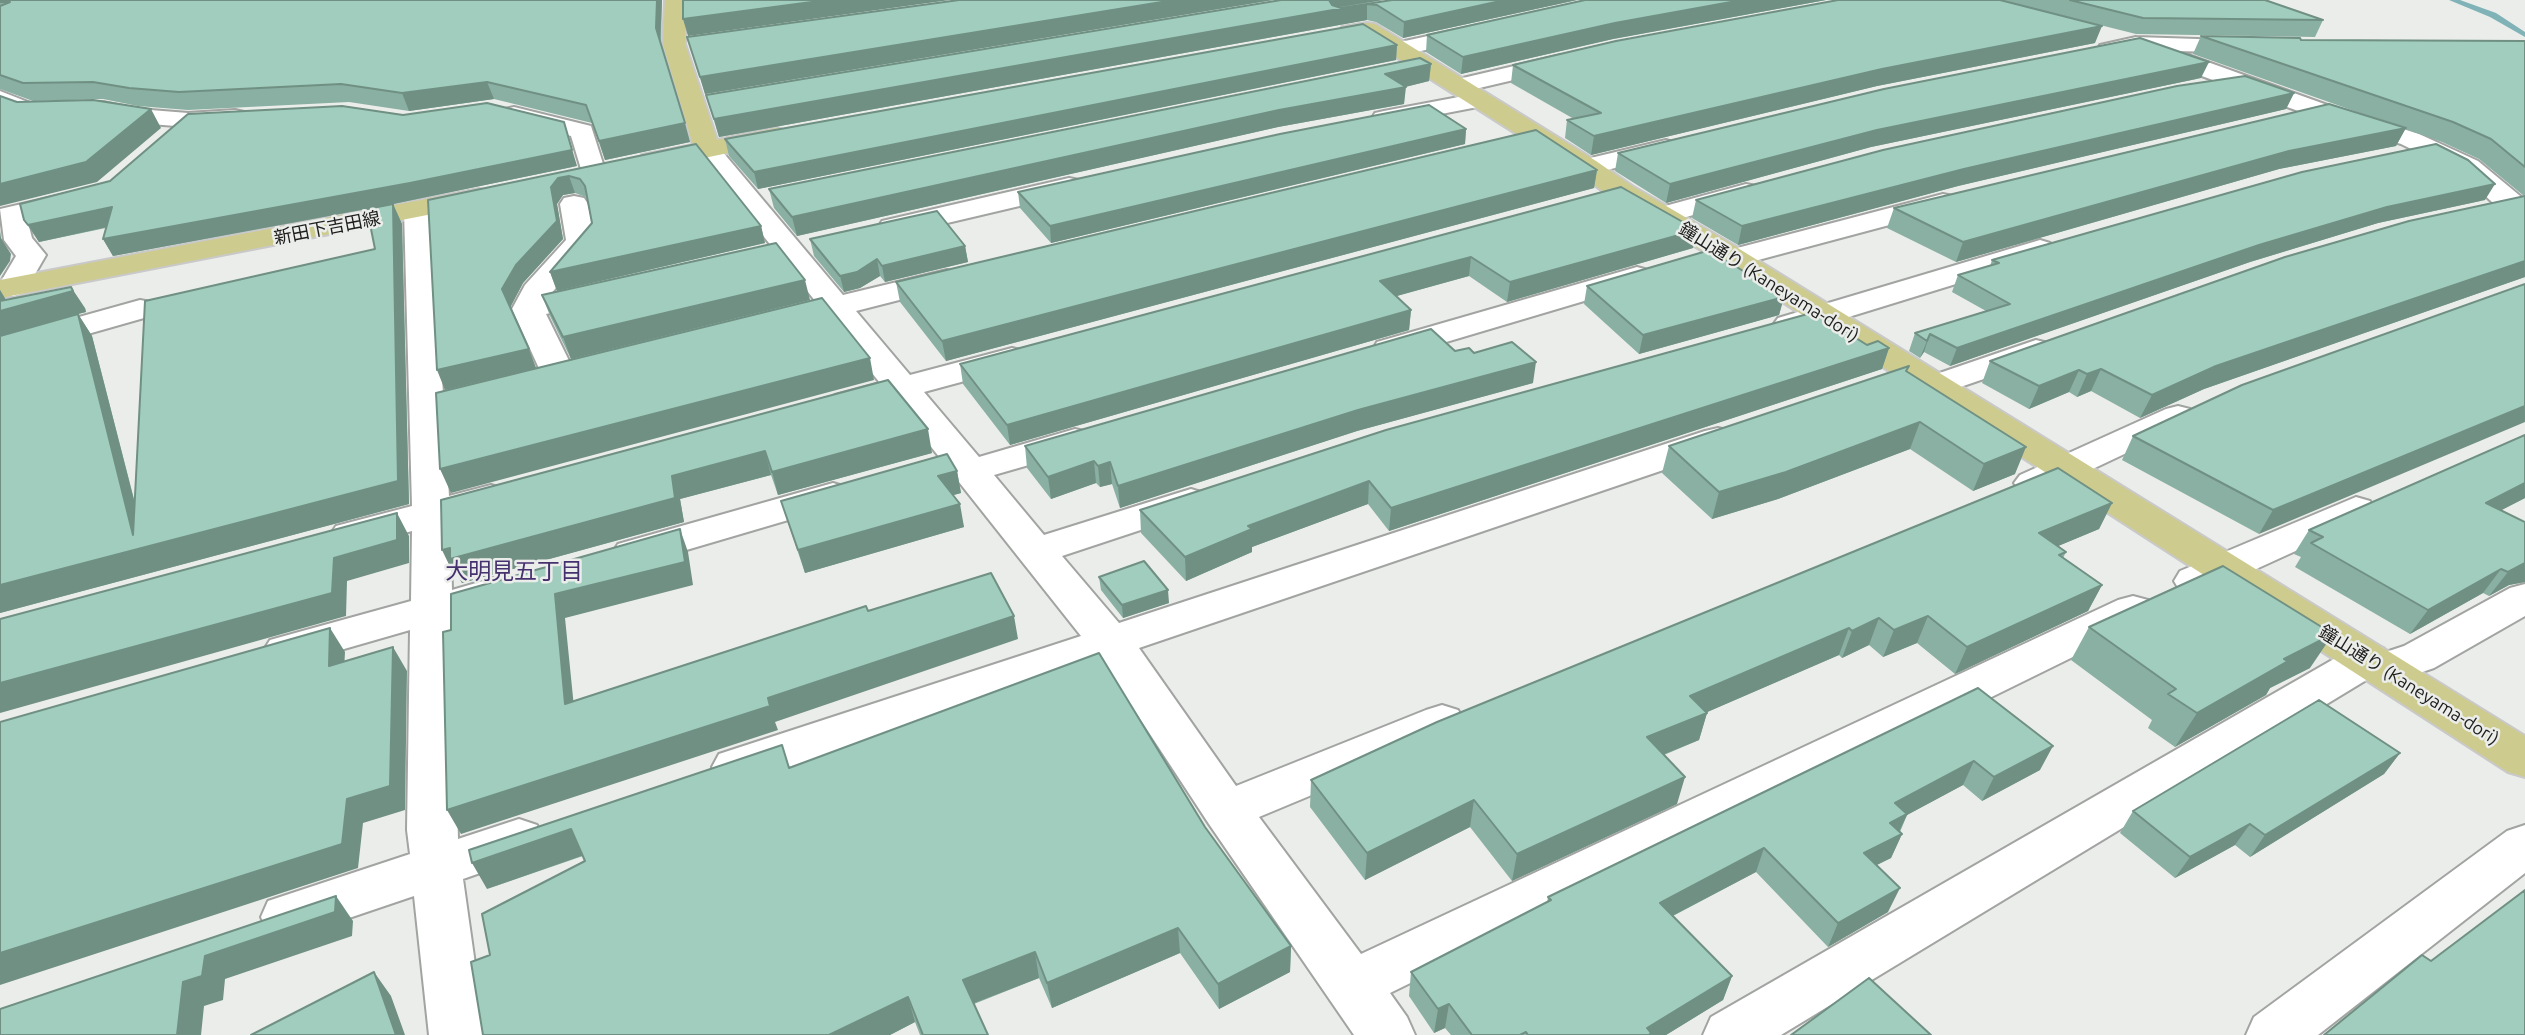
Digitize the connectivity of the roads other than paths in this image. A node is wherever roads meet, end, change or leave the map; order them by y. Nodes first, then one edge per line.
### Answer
1 (675, 0) edge
2 (1497, 27) edge
3 (2099, 35) edge
4 (1326, 36) edge
5 (702, 43) edge
6 (2136, 44) junction
7 (2275, 46) edge
8 (675, 47) junction
9 (2082, 55) edge
10 (1583, 56) edge
11 (1402, 62) junction
12 (2239, 81) junction
13 (2192, 89) edge
14 (1469, 93) junction
15 (0, 98) edge
16 (720, 101) edge
17 (693, 106) junction
18 (493, 109) edge
19 (2321, 111) junction
20 (255, 116) edge
21 (188, 120) junction
22 (1359, 122) edge
23 (2276, 124) edge
24 (803, 131) edge
25 (1538, 137) junction
26 (1693, 141) edge
27 (1497, 145) edge
28 (159, 146) edge
29 (707, 149) junction
30 (2431, 149) junction
31 (2384, 158) edge
32 (1587, 167) junction
33 (597, 178) junction
34 (1089, 182) edge
35 (1770, 185) edge
36 (1622, 192) junction
37 (99, 193) edge
38 (499, 193) edge
39 (1972, 194) edge
40 (1582, 203) edge
41 (2519, 207) edge
42 (418, 210) junction
43 (2471, 214) edge
44 (6, 215) edge
45 (1664, 215) junction
46 (871, 232) edge
47 (2064, 242) edge
48 (1727, 255) junction
49 (978, 272) edge
50 (7, 288) edge
51 (620, 289) edge
52 (835, 306) junction
53 (140, 309) dead end
54 (528, 309) junction
55 (1823, 316) junction
56 (756, 326) edge
57 (1753, 334) edge
58 (2065, 340) edge
59 (1048, 348) edge
60 (0, 349) edge
61 (1366, 355) edge
62 (1924, 380) junction
63 (901, 388) junction
64 (1860, 391) edge
65 (2204, 404) edge
66 (426, 408) junction
67 (820, 410) edge
68 (1755, 426) edge
69 (1101, 432) edge
70 (964, 465) junction
71 (2067, 469) junction
72 (920, 470) edge
73 (867, 485) edge
74 (525, 488) edge
75 (1216, 492) edge
76 (2002, 495) edge
77 (2386, 496) edge
78 (431, 513) junction
79 (323, 542) edge
80 (1036, 551) junction
81 (590, 564) edge
82 (2223, 567) junction
83 (537, 579) edge
84 (2525, 598) edge
85 (432, 609) junction
86 (1109, 642) junction
87 (248, 662) edge
88 (2376, 664) junction
89 (1471, 710) edge
90 (2525, 759) edge
91 (701, 778) edge
92 (1226, 810) junction
93 (556, 827) edge
94 (2525, 845) edge
95 (438, 866) junction
96 (252, 929) edge
97 (1352, 985) junction
98 (457, 1035) edge
99 (1387, 1035) edge
100 (1731, 1035) edge
101 (2274, 1035) edge

1 - 8 main road
2 - 11 street
3 - 6 street
4 - 11 main road, 鐘山通り (Kaneyama-dori)
5 - 8 street
6 - 7 street
6 - 9 street
6 - 12 street
8 - 17 main road
10 - 14 street
11 - 14 main road, 鐘山通り (Kaneyama-dori)
12 - 13 street
12 - 19 street
14 - 22 street
14 - 25 main road, 鐘山通り (Kaneyama-dori)
15 - 21 street
16 - 17 street
17 - 29 main road
18 - 33 street
19 - 23 street
19 - 30 street
20 - 21 street
21 - 28 street
24 - 29 main road
25 - 27 street
25 - 32 main road, 鐘山通り (Kaneyama-dori)
26 - 32 street
29 - 33 main road
29 - 52 street
30 - 31 street
30 - 41 street
32 - 36 main road, 鐘山通り (Kaneyama-dori)
33 - 54 street
34 - 46 street
35 - 45 street
36 - 40 street
36 - 45 main road, 鐘山通り (Kaneyama-dori)
37 - 44 street
38 - 42 main road, 新田下吉田線
39 - 48 street
41 - 43 street
42 - 50 main road, 新田下吉田線
42 - 66 street
44 - 50 street
45 - 48 main road, 鐘山通り (Kaneyama-dori)
47 - 55 street
48 - 55 main road, 鐘山通り (Kaneyama-dori)
48 - 61 street
49 - 52 street
51 - 54 street
52 - 56 street
52 - 63 street
53 - 60 street
54 - 66 street
55 - 57 street
55 - 62 main road, 鐘山通り (Kaneyama-dori)
58 - 62 street
59 - 63 street
62 - 64 street
62 - 71 main road, 鐘山通り (Kaneyama-dori)
63 - 67 street
63 - 70 street
65 - 71 street
66 - 78 street
68 - 86 street
69 - 70 street
70 - 72 street
70 - 80 street
71 - 76 street
71 - 82 main road, 鐘山通り (Kaneyama-dori)
73 - 81 street
74 - 78 street
75 - 80 street
77 - 82 street
78 - 79 street
78 - 85 street
80 - 86 street
82 - 88 main road, 鐘山通り (Kaneyama-dori)
82 - 97 street
83 - 85 street
84 - 88 street
85 - 87 street
85 - 95 street
86 - 91 street
86 - 92 street
88 - 90 main road, 鐘山通り (Kaneyama-dori)
88 - 100 street
89 - 92 street
92 - 97 street
93 - 95 street
94 - 101 street
95 - 96 street
95 - 98 street
97 - 99 street

